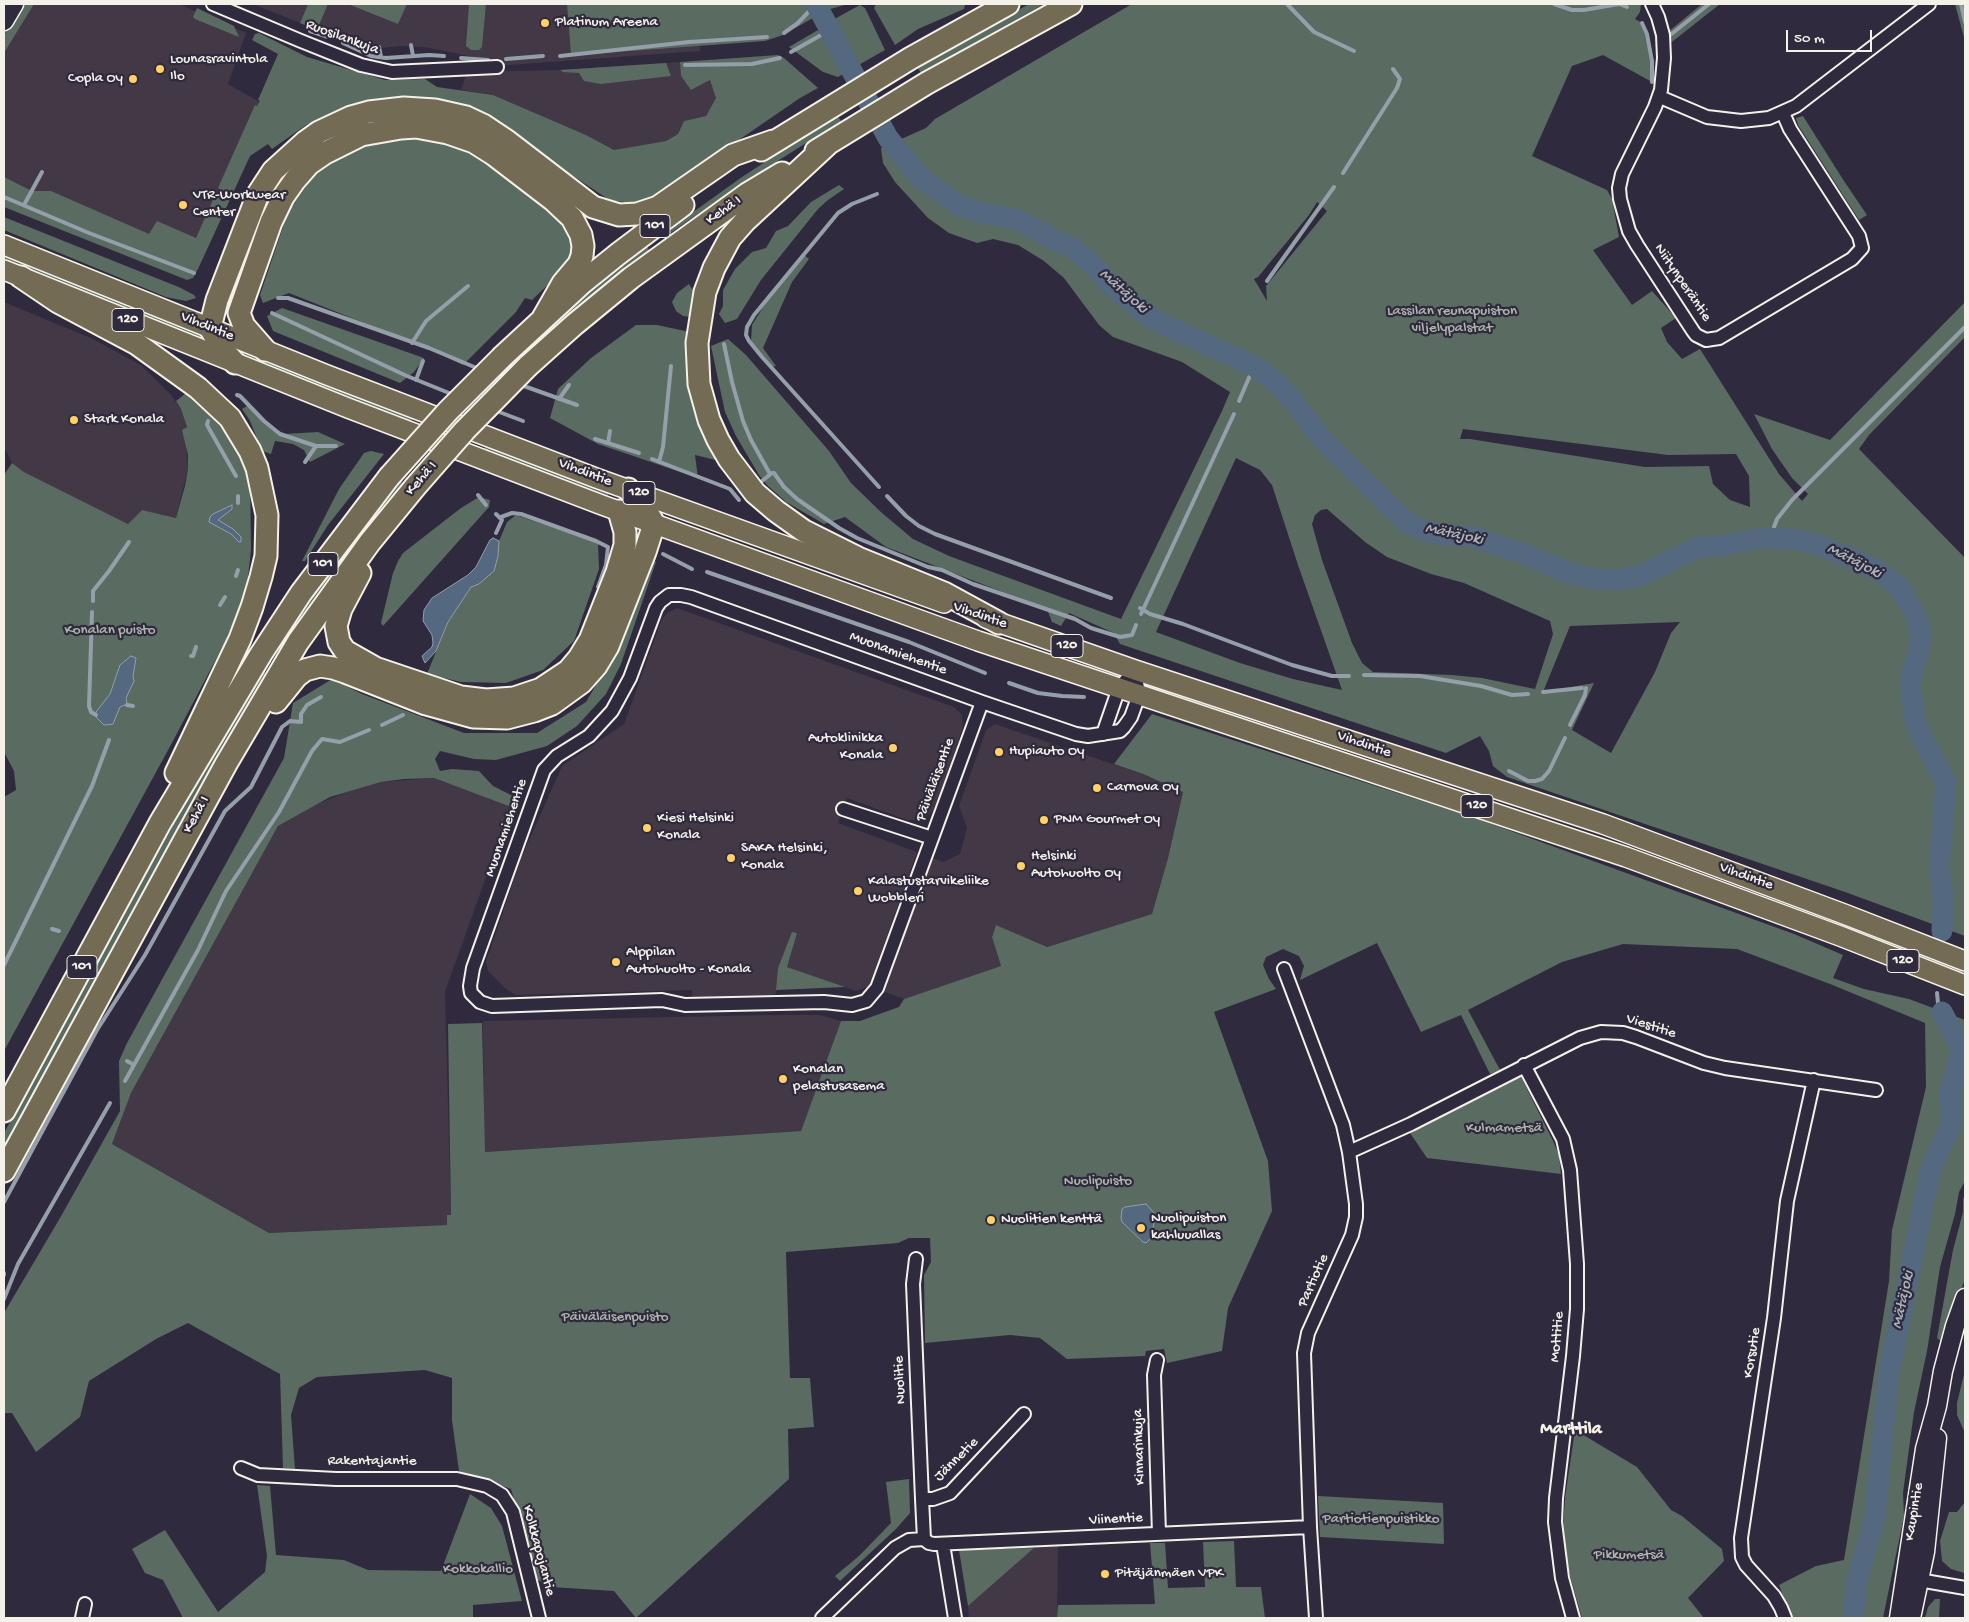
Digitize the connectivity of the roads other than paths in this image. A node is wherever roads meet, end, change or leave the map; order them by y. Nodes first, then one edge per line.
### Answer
1 (14, 4) edge
2 (213, 4) edge
3 (1008, 4) edge
4 (1071, 4) edge
5 (1652, 4) edge
6 (1929, 4) edge
7 (4, 21) edge
8 (497, 67) dead end
9 (1660, 97) junction
10 (1783, 113) junction
11 (773, 141) junction
12 (828, 144) junction
13 (4, 245) edge
14 (12, 274) edge
15 (543, 318) junction
16 (210, 328) junction
17 (265, 350) junction
18 (234, 363) junction
19 (628, 490) junction
20 (619, 511) junction
21 (654, 524) junction
22 (370, 542) junction
23 (999, 623) junction
24 (1135, 670) junction
25 (1119, 688) junction
26 (1139, 695) junction
27 (982, 702) junction
28 (1103, 734) junction
29 (226, 764) junction
30 (843, 809) dead end
31 (160, 823) junction
32 (932, 838) junction
33 (1965, 961) edge
34 (1284, 969) dead end
35 (1965, 985) edge
36 (1524, 1065) junction
37 (1814, 1080) junction
38 (1876, 1090) dead end
39 (4, 1111) edge
40 (1350, 1152) junction
41 (4, 1170) edge
42 (916, 1259) dead end
43 (1965, 1298) edge
44 (1158, 1360) dead end
45 (1024, 1414) dead end
46 (241, 1468) dead end
47 (502, 1495) joint
48 (922, 1499) junction
49 (1310, 1527) junction
50 (1160, 1534) junction
51 (924, 1539) junction
52 (943, 1544) junction
53 (1912, 1578) junction
54 (1965, 1588) edge
55 (85, 1604) dead end
56 (82, 1618) edge
57 (539, 1618) edge
58 (822, 1618) edge
59 (955, 1618) edge
60 (1316, 1618) edge
61 (1573, 1618) edge
62 (1785, 1618) edge
63 (1899, 1618) edge
64 (1911, 1618) edge

1 - 7 main road
2 - 8 street, Ruosilankuja
3 - 11 highway, Kehä I / 101
4 - 12 highway, Kehä I / 101
5 - 9 street, Niitynperäntie
6 - 10 street
9 - 10 street
9 - 10 street, Niitynperäntie
11 - 15 highway, Kehä I / 101
11 - 16 highway
12 - 22 highway, Kehä I / 101, bridge
12 - 23 highway
13 - 16 main road, Vihdintie / 120
14 - 18 main road, Vihdintie / 120
14 - 31 highway
15 - 17 highway
15 - 31 highway, Kehä I / 101, bridge
16 - 17 main road, Vihdintie / 120
16 - 18 highway
17 - 19 main road, Vihdintie / 120
18 - 20 main road, Vihdintie / 120
19 - 21 highway
19 - 23 main road, Vihdintie / 120
20 - 21 main road, Vihdintie / 120
20 - 22 highway
21 - 25 main road, Vihdintie / 120
21 - 29 highway
22 - 29 highway, Kehä I / 101
23 - 24 main road, Vihdintie / 120
24 - 25 street
24 - 26 street, Muonamiehentie
24 - 33 main road, Vihdintie / 120
25 - 26 main road, Vihdintie / 120
25 - 28 street
26 - 28 street, Muonamiehentie
26 - 35 main road, Vihdintie / 120
27 - 28 street, Muonamiehentie
27 - 32 street, Päiväläisentie
27 - 32 street, Muonamiehentie
29 - 41 highway, Kehä I / 101
30 - 32 street, Päiväläisentie
31 - 39 highway, Kehä I / 101
34 - 40 street, Partiotie
36 - 37 street, Viestitie
36 - 40 street, Viestitie
36 - 61 street, Mottitie
37 - 38 street, Viestitie
37 - 62 street, Korsutie
40 - 49 street, Partiotie
42 - 48 street, Nuolitie
43 - 53 main road, Kaupintie
44 - 50 street, Kinnarinkuja
45 - 48 street, Jännetie
46 - 47 street, Rakentajantie
47 - 57 street, Kolkkapojantie
48 - 51 street
49 - 50 street, Viinentie
49 - 60 street, Partiotie
50 - 52 street, Viinentie
51 - 52 street, Viinentie
51 - 58 street
52 - 59 street
53 - 54 street
53 - 63 main road, Kaupintie
53 - 64 main road, Kaupintie
55 - 56 street

